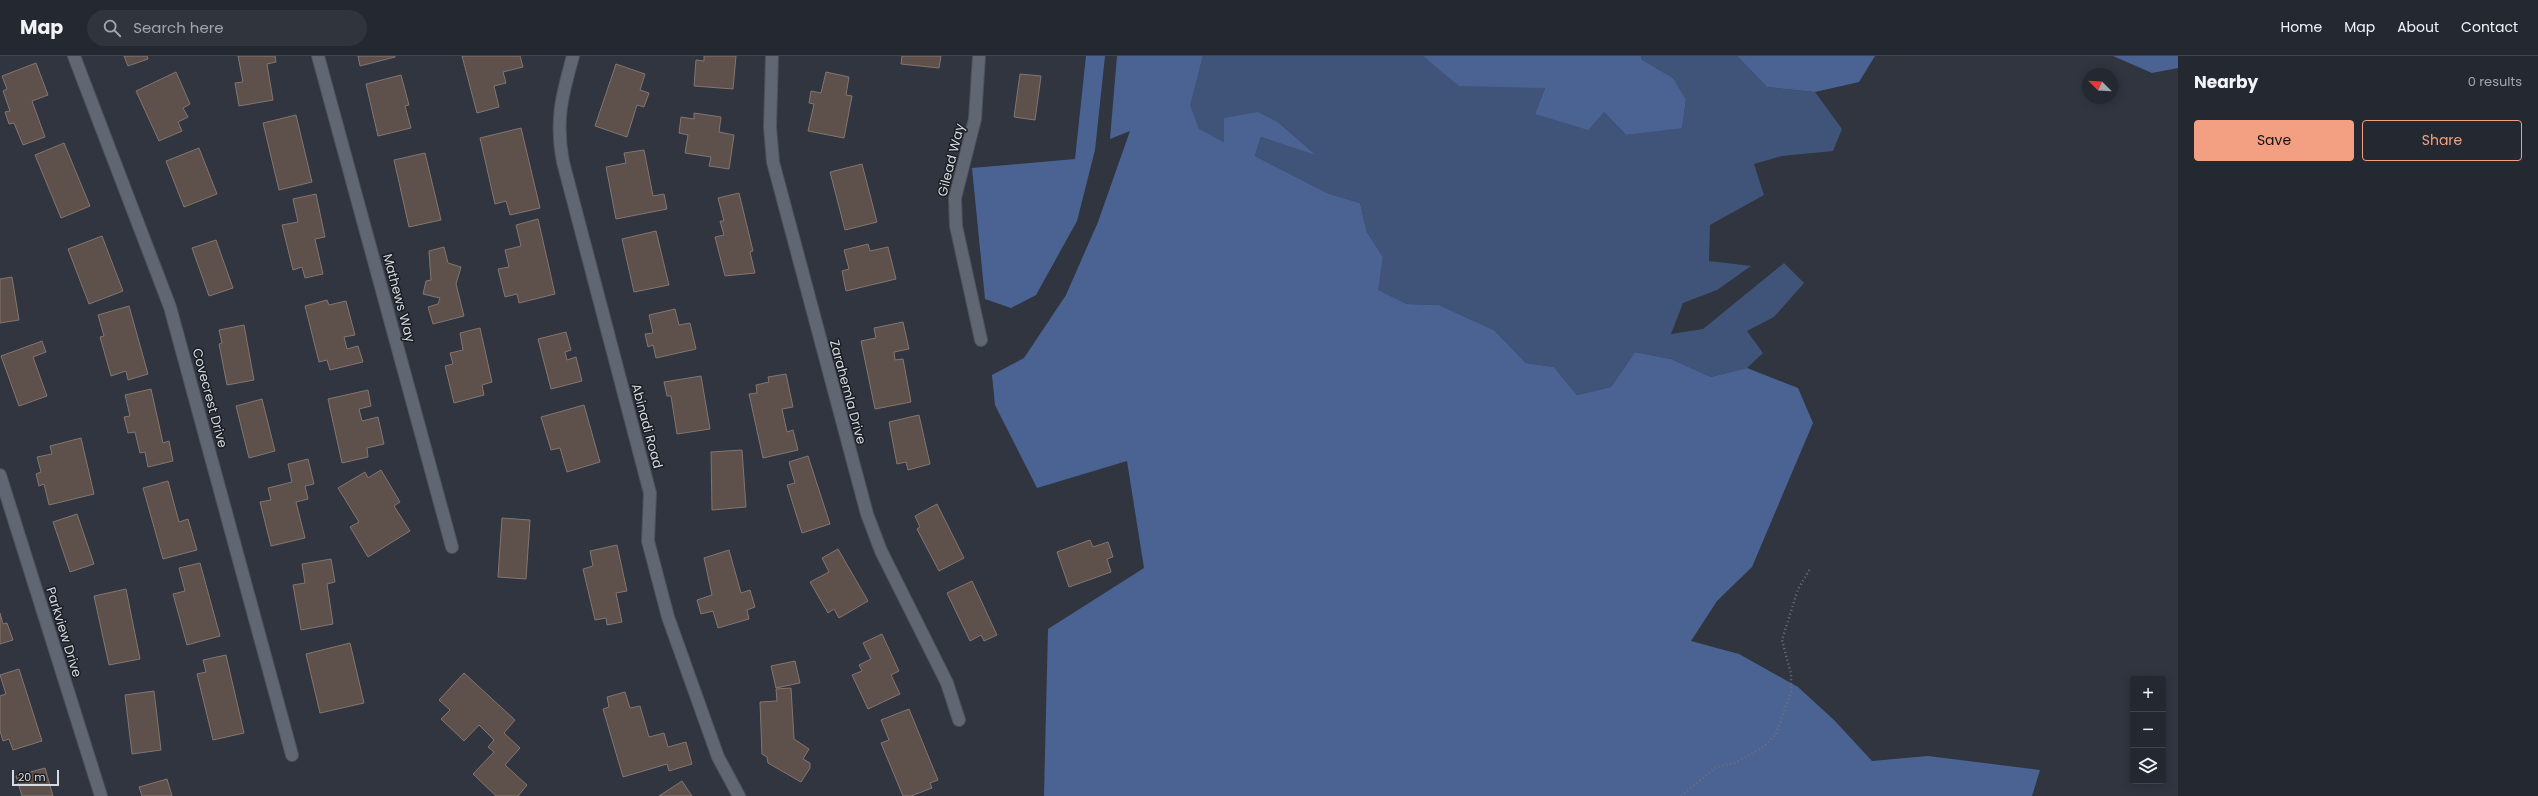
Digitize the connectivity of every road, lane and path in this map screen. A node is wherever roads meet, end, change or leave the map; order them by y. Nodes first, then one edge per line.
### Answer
1 (74, 56) edge
2 (318, 56) edge
3 (573, 56) edge
4 (772, 56) edge
5 (979, 56) edge
6 (981, 340) dead end
7 (0, 475) edge
8 (452, 547) dead end
9 (1810, 569) dead end
10 (958, 720) dead end
11 (292, 755) dead end
12 (101, 796) edge
13 (739, 796) edge
14 (1681, 796) edge

1 - 11 street, Covecrest Drive
2 - 8 street, Mathews Way
3 - 13 street, Abinadi Road
4 - 10 street, Zarahemla Drive
5 - 6 street, Gilead Way
7 - 12 street, Parkview Drive
9 - 14 path

